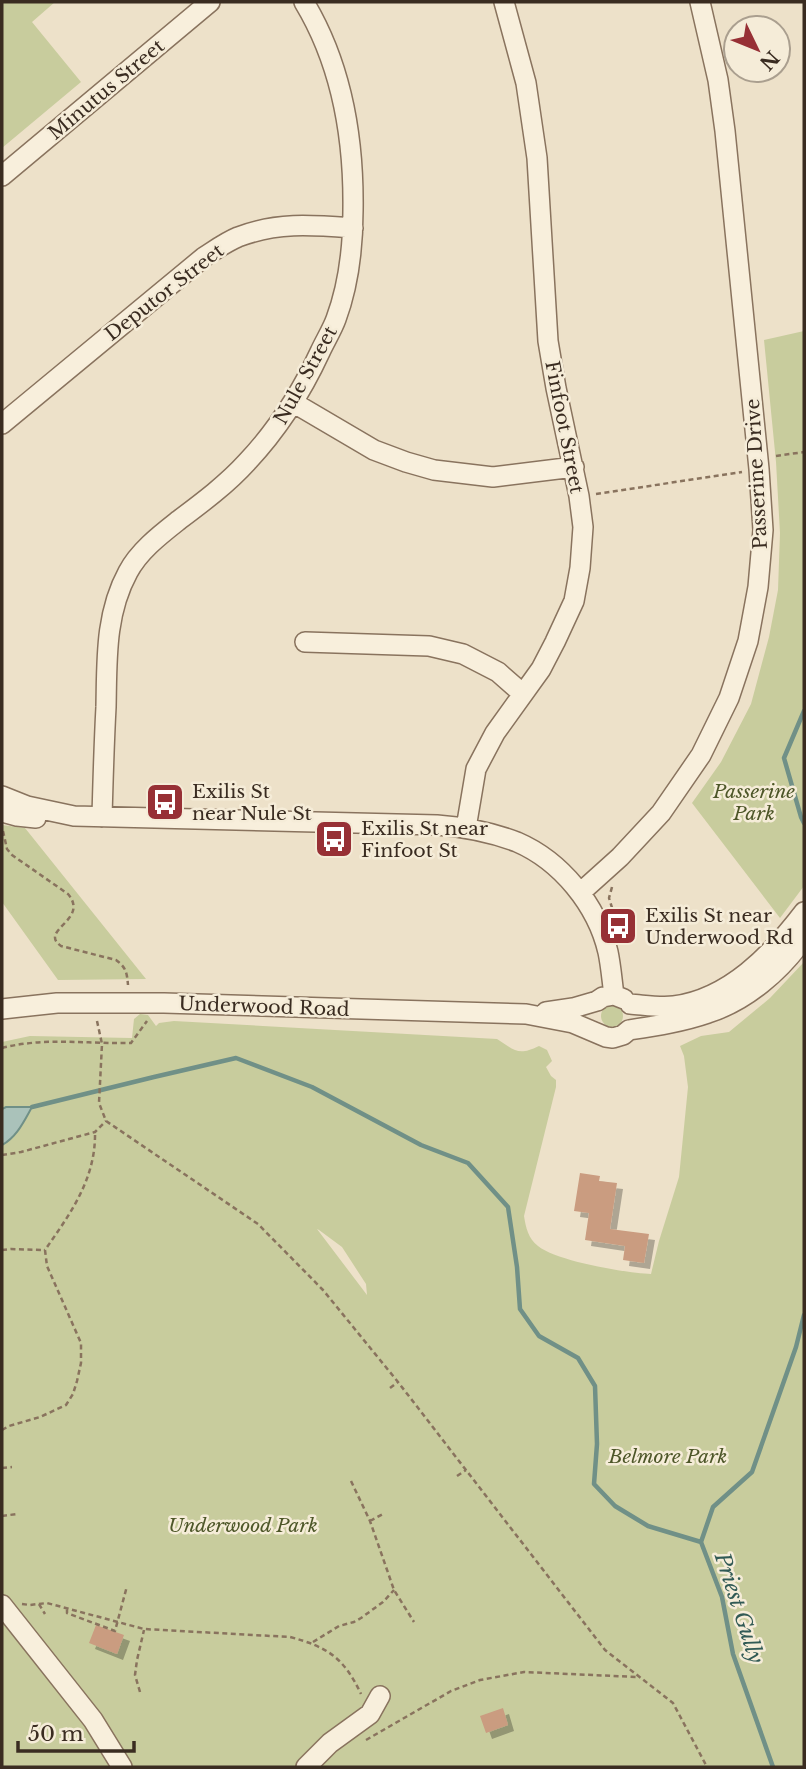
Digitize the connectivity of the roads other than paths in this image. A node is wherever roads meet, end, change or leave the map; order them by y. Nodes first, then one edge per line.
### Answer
1 (210, 2) edge
2 (304, 2) edge
3 (504, 2) edge
4 (700, 2) edge
5 (2, 176) edge
6 (353, 228) junction
7 (294, 403) junction
8 (2, 424) edge
9 (574, 467) junction
10 (305, 642) dead end
11 (523, 694) junction
12 (2, 796) edge
13 (2, 812) edge
14 (75, 816) junction
15 (102, 817) junction
16 (466, 828) junction
17 (580, 893) junction
18 (804, 912) edge
19 (804, 938) edge
20 (614, 1000) junction
21 (2, 1009) edge
22 (526, 1014) junction
23 (629, 1030) junction
24 (597, 1032) junction
25 (10, 1604) edge
26 (380, 1696) dead end
27 (122, 1767) edge
28 (306, 1767) edge

1 - 5 street, Minutus Street
2 - 6 street, Nule Street
3 - 9 street, Finfoot Street
4 - 17 street, Passerine Drive
6 - 7 street, Nule Street
6 - 8 street, Deputor Street
7 - 9 street
7 - 15 street, Nule Street
9 - 11 street, Finfoot Street
10 - 11 street
11 - 16 street, Finfoot Street
12 - 14 street
13 - 14 street
14 - 15 street
15 - 16 street
16 - 17 street
17 - 20 street
18 - 20 street, Underwood Road
19 - 23 street, Underwood Road
20 - 22 street, Underwood Road
20 - 23 street
20 - 24 street
21 - 22 street, Underwood Road
22 - 24 street, Underwood Road
23 - 24 street, Underwood Road
25 - 27 street
26 - 28 street

